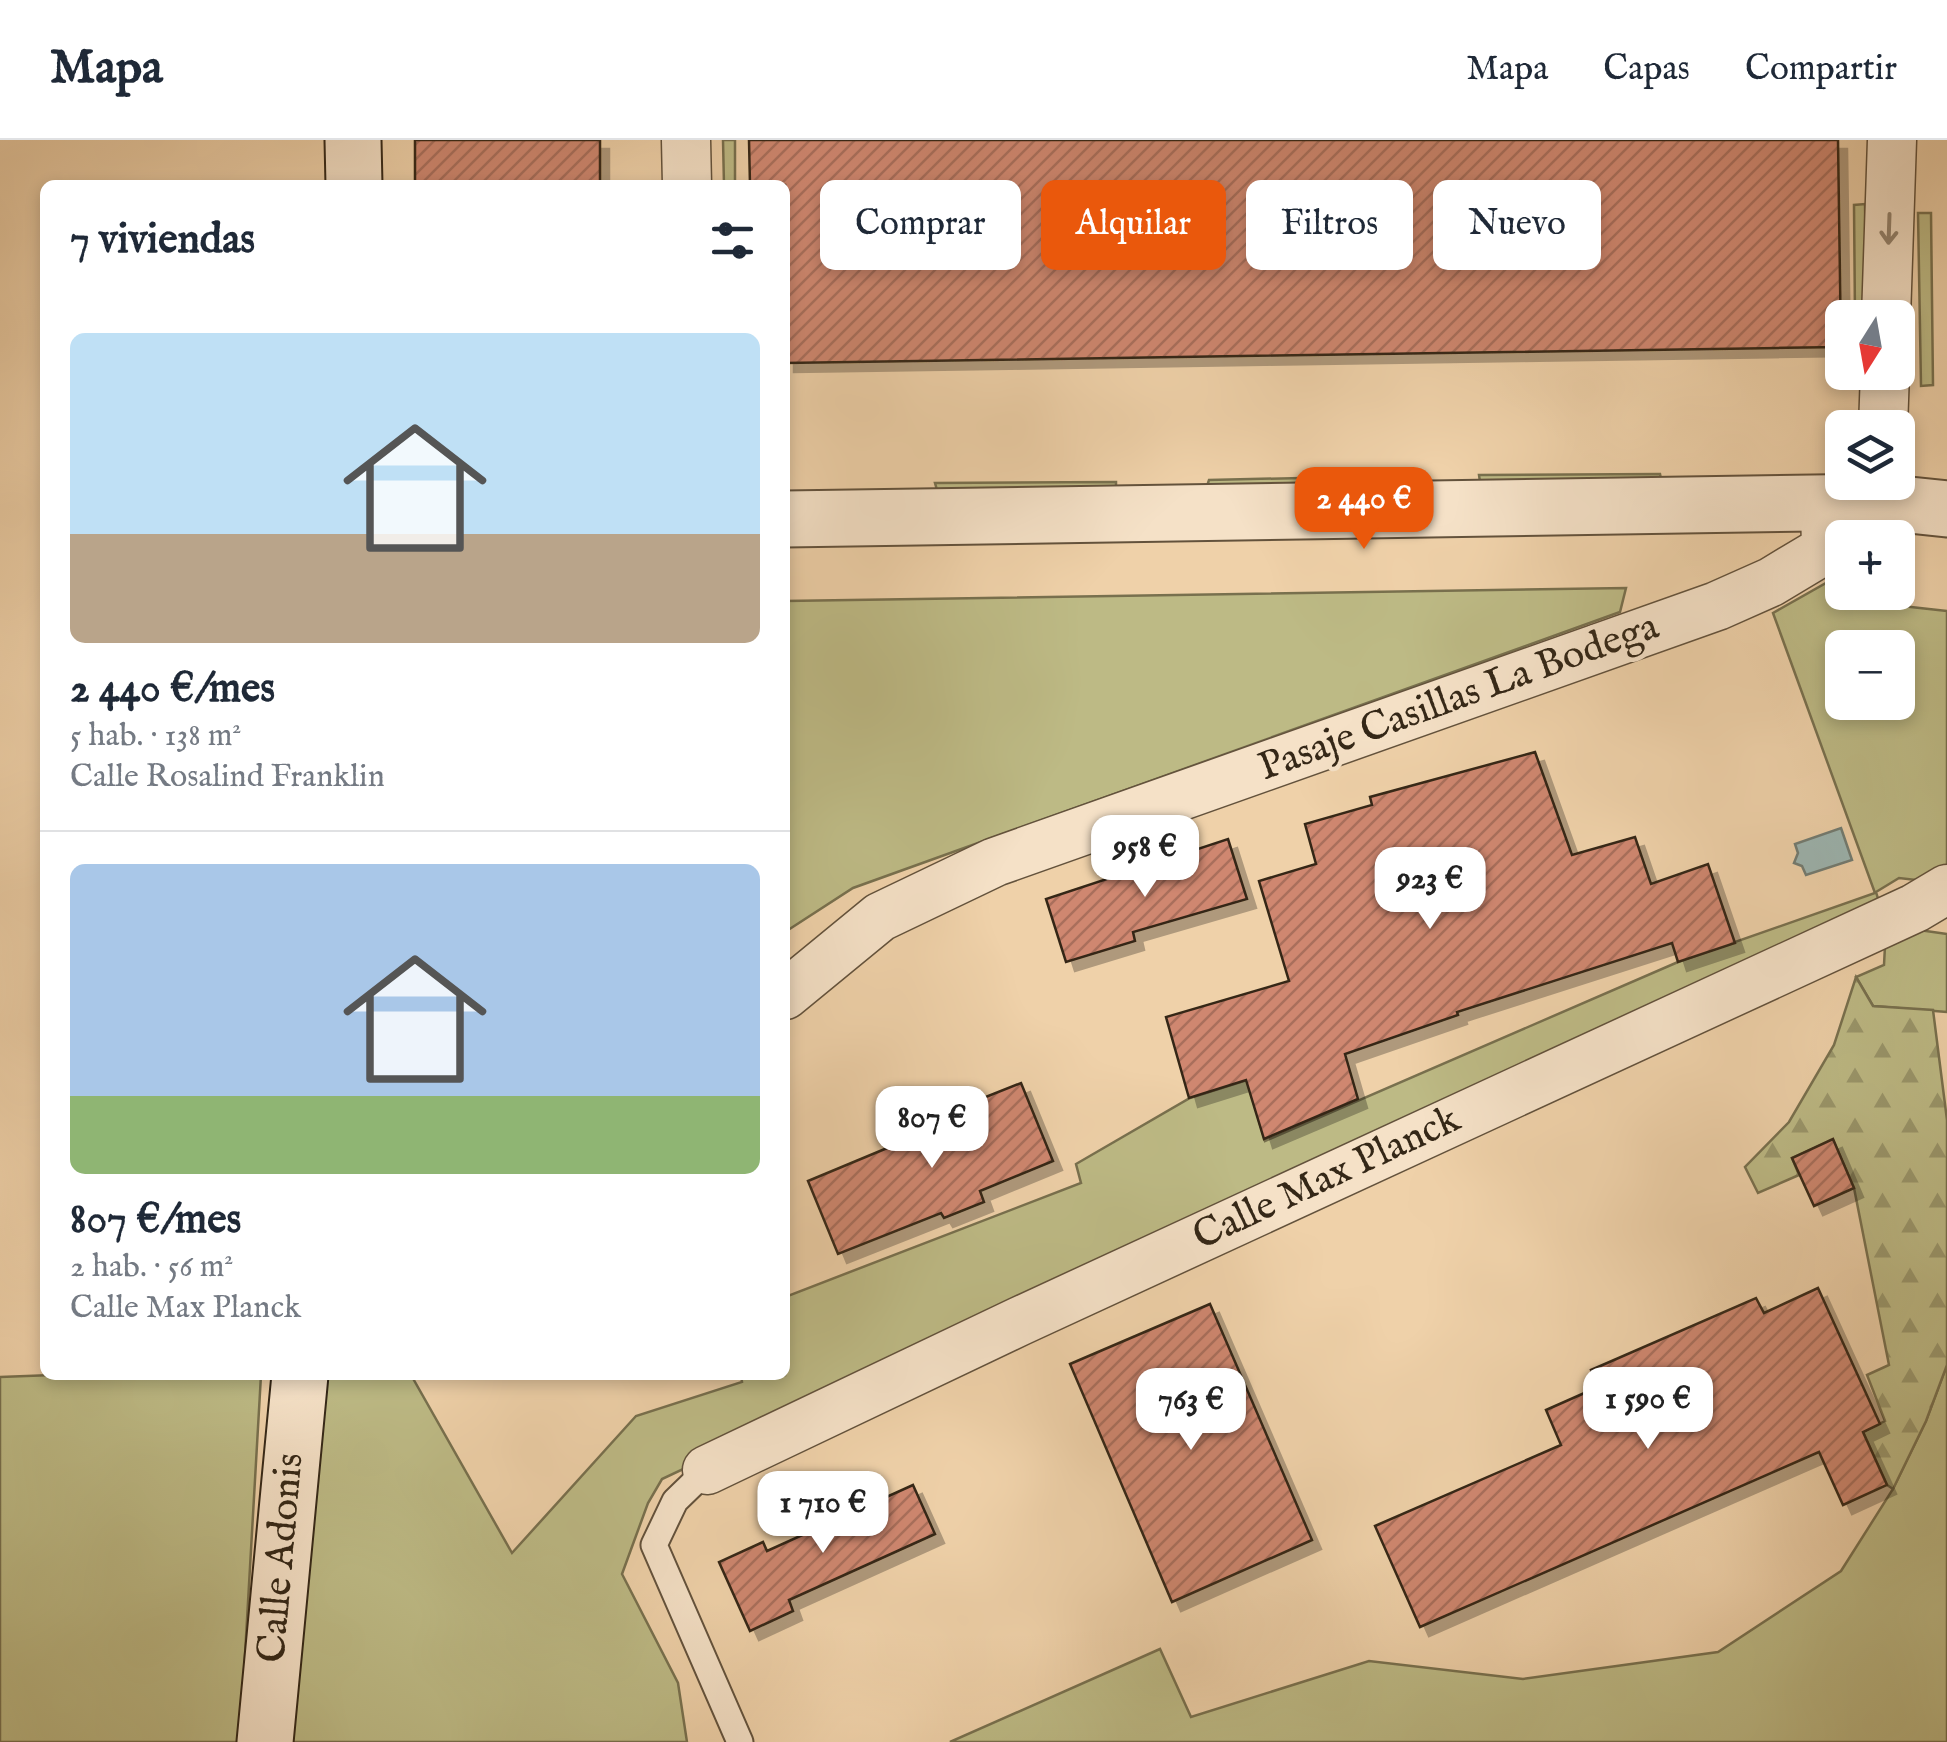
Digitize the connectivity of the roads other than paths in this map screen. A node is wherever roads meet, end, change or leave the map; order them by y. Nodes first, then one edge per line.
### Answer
1 (353, 140) edge
2 (686, 140) edge
3 (1892, 140) edge
4 (354, 180) edge
5 (687, 180) edge
6 (1887, 300) edge
7 (1837, 500) edge
8 (1913, 500) edge
9 (1826, 502) junction
10 (1947, 509) edge
11 (790, 519) edge
12 (1947, 889) edge
13 (790, 991) edge
14 (300, 1380) edge
15 (707, 1470) joint
16 (265, 1742) edge
17 (740, 1742) edge

1 - 4 street
2 - 5 street
3 -> 6 street
7 - 9 street
8 - 10 street
9 - 11 street
9 - 13 street, Pasaje Casillas La Bodega
12 - 15 street, Calle Max Planck
14 - 16 street, Calle Adonis
15 - 17 lane

